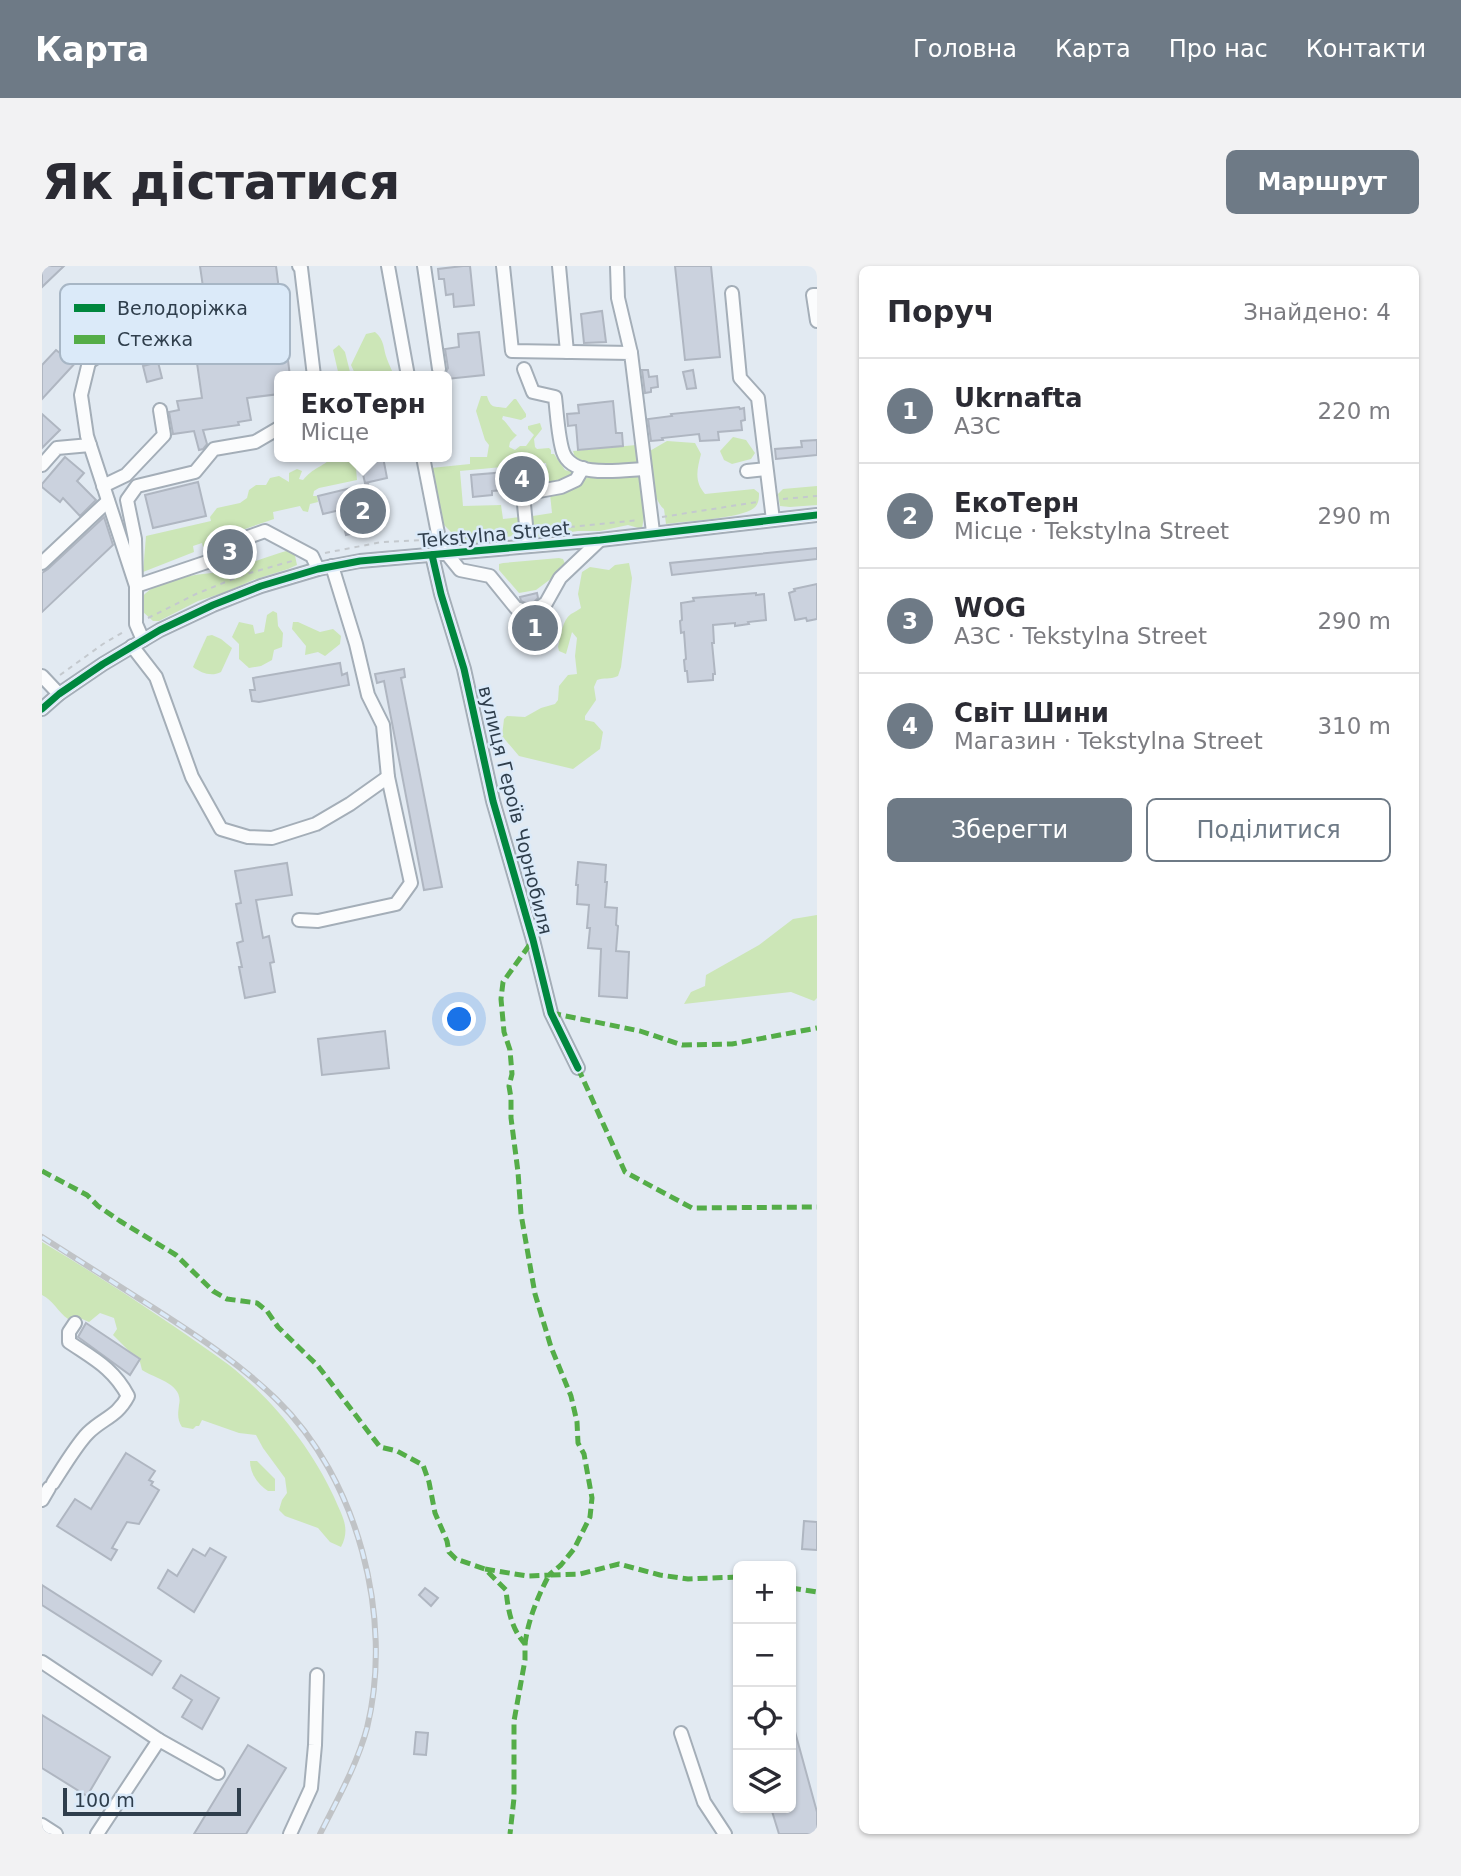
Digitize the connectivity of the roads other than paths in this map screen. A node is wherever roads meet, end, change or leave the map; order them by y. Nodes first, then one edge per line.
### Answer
1 (299, 266) edge
2 (388, 266) edge
3 (424, 266) edge
4 (503, 266) edge
5 (559, 266) edge
6 (617, 266) edge
7 (732, 293) dead end
8 (817, 295) edge
9 (817, 321) edge
10 (567, 352) junction
11 (631, 353) junction
12 (89, 364) edge
13 (439, 369) dead end
14 (524, 369) dead end
15 (313, 371) edge
16 (407, 371) edge
17 (160, 410) dead end
18 (274, 431) edge
19 (90, 444) junction
20 (424, 462) edge
21 (42, 465) edge
22 (583, 468) junction
23 (645, 469) junction
24 (766, 469) junction
25 (747, 471) dead end
26 (103, 486) junction
27 (108, 501) junction
28 (817, 515) edge
29 (773, 520) junction
30 (653, 533) junction
31 (600, 540) junction
32 (226, 545) dead end
33 (528, 546) junction
34 (441, 555) junction
35 (219, 558) dead end
36 (42, 563) edge
37 (332, 566) junction
38 (318, 569) junction
39 (136, 586) junction
40 (540, 607) dead end
41 (522, 610) dead end
42 (138, 643) junction
43 (45, 680) edge
44 (59, 694) junction
45 (42, 709) edge
46 (388, 777) junction
47 (299, 920) dead end
48 (578, 1068) dead end
49 (75, 1323) dead end
50 (48, 1490) edge
51 (42, 1662) edge
52 (317, 1675) dead end
53 (681, 1732) dead end
54 (159, 1740) junction
55 (218, 1773) dead end
56 (42, 1825) edge
57 (56, 1834) edge
58 (97, 1834) edge
59 (290, 1834) edge
60 (725, 1834) edge

1 - 15 street
2 - 16 street
3 - 13 street
4 - 10 street
5 - 10 street
6 - 11 street
7 - 24 street
8 - 9 street
10 - 11 street
11 - 23 street
12 - 19 street
14 - 22 street
17 - 26 street
18 - 39 street
19 - 21 street
19 - 26 street
20 - 34 street, вулиця Героїв Чорнобиля
22 - 23 street
22 - 33 street
23 - 30 street
24 - 25 street
24 - 29 street
26 - 27 street
27 - 36 street
27 - 39 street
28 - 29 street, Tekstylna Street
29 - 30 street, Tekstylna Street
30 - 31 street, Tekstylna Street
31 - 33 street, Tekstylna Street
31 - 40 street
32 - 38 street
33 - 34 street, Tekstylna Street
34 - 37 street, Tekstylna Street
34 - 41 street
34 - 48 street, вулиця Героїв Чорнобиля
35 - 39 street
37 - 38 street, Tekstylna Street
37 - 46 street
38 - 42 street, Tekstylna Street
39 - 42 street
42 - 44 street, Tekstylna Street
42 - 46 street
43 - 44 street
44 - 45 street, Tekstylna Street
46 - 47 street
49 - 50 street
51 - 54 street
52 - 59 street
53 - 60 street
54 - 55 street
54 - 58 street
56 - 57 street

